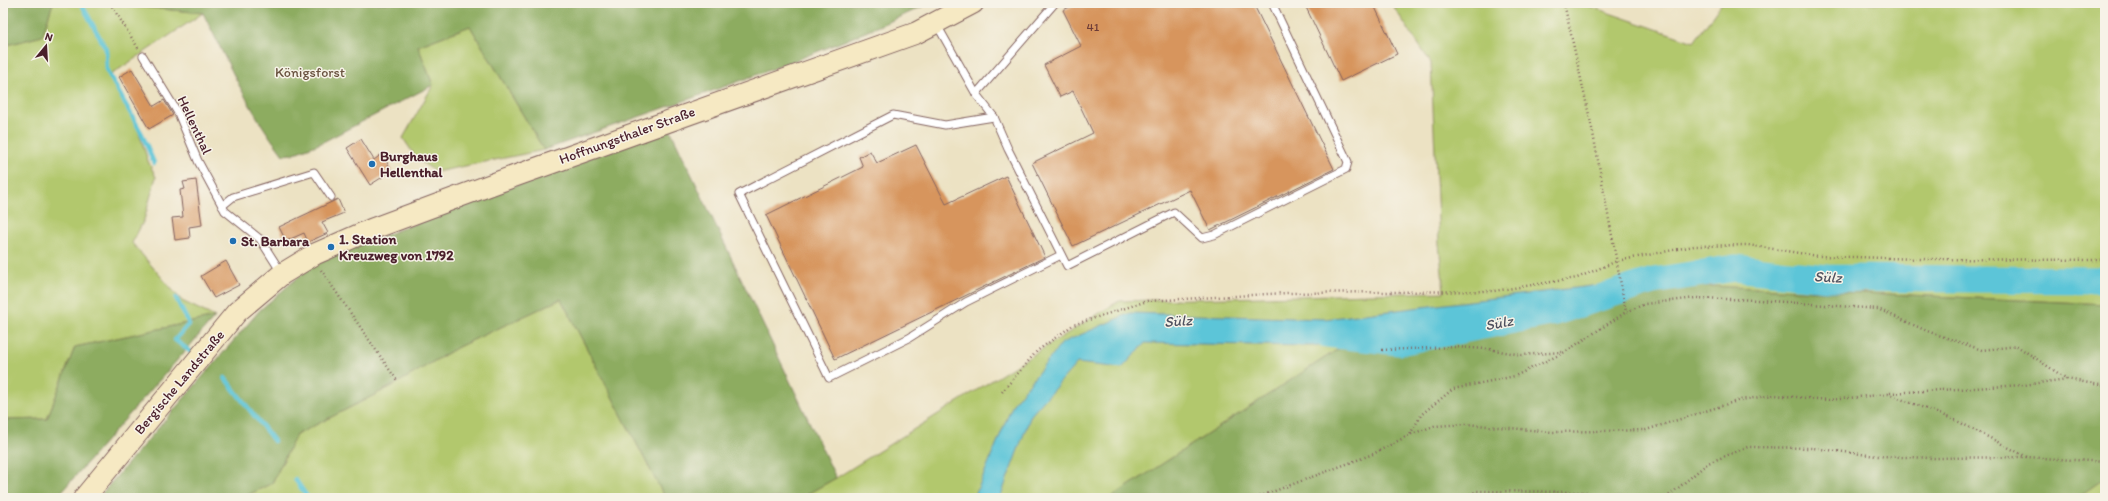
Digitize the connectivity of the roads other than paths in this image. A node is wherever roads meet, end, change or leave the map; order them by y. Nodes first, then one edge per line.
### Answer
1 (973, 3) edge
2 (1055, 3) edge
3 (1272, 3) edge
4 (936, 24) junction
5 (143, 56) road end
6 (976, 94) junction
7 (994, 117) junction
8 (331, 197) dead end
9 (222, 206) junction
10 (1061, 255) junction
11 (282, 274) junction
12 (84, 498) edge

1 - 4 main road, Hoffnungsthaler Straße
2 - 6 lane
3 - 10 lane
4 - 6 lane
4 - 11 main road, Hoffnungsthaler Straße
5 - 9 lane, Hellenthal
6 - 7 lane
7 - 10 lane
7 - 10 lane
8 - 9 lane
9 - 11 lane, Hellenthal
11 - 12 main road, Bergische Landstraße

